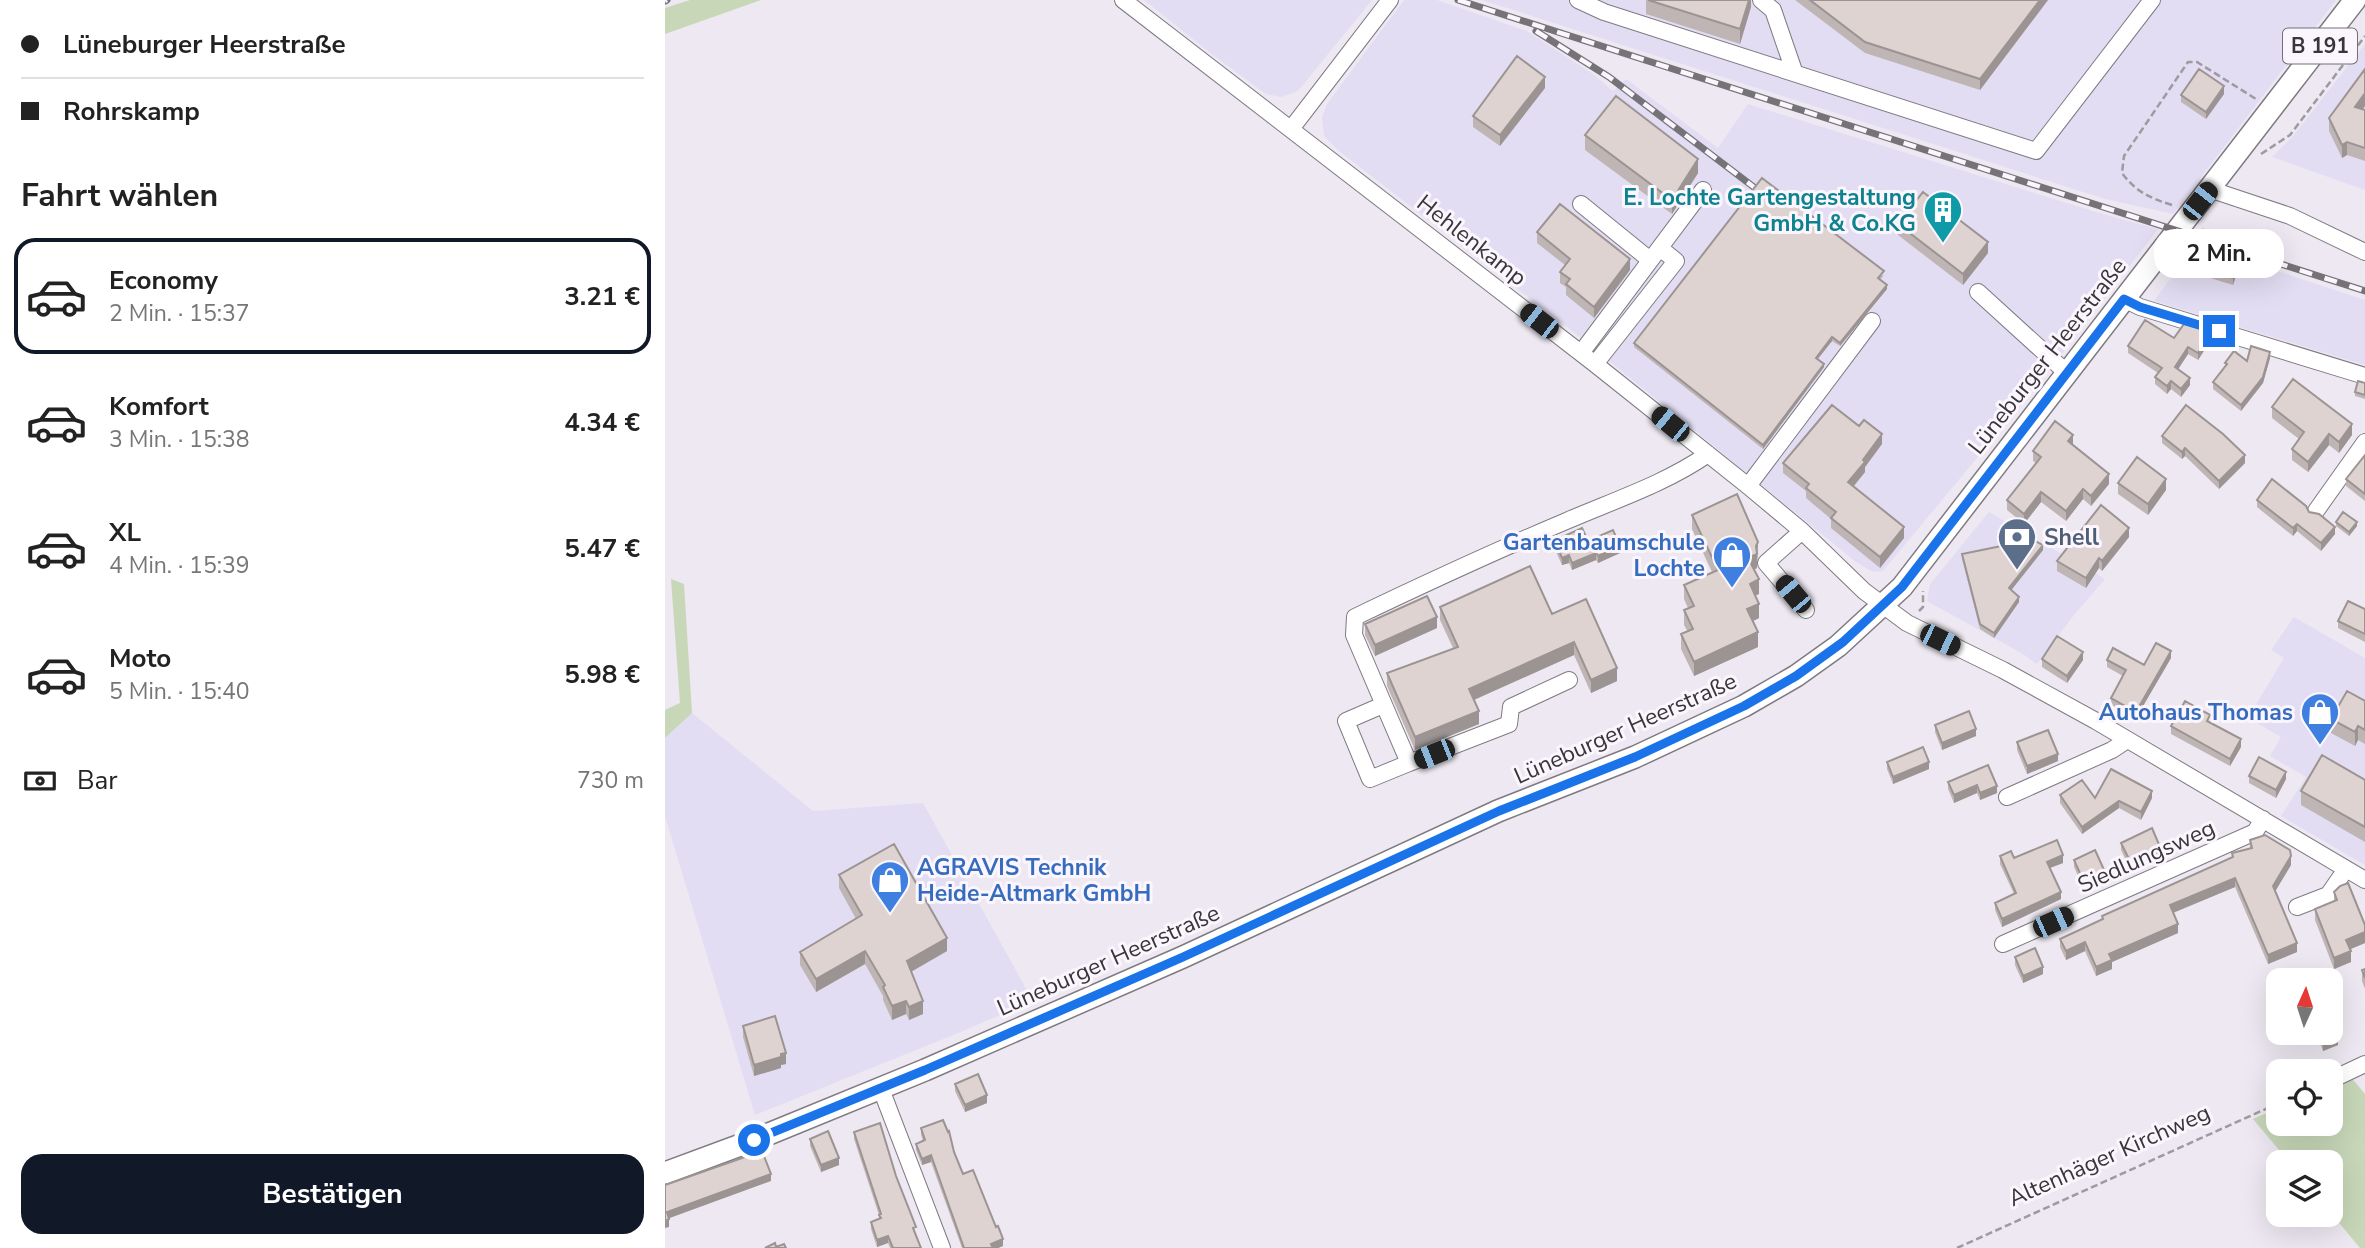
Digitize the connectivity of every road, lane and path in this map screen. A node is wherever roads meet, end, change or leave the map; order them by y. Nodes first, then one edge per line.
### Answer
1 (1123, 0) edge
2 (1390, 0) edge
3 (1577, 0) edge
4 (1761, 0) edge
5 (2152, 0) edge
6 (2355, 0) edge
7 (1608, 6) edge
8 (2365, 36) edge
9 (1794, 71) junction
10 (2270, 110) junction
11 (1291, 129) junction
12 (2261, 153) dead end
13 (2209, 189) junction
14 (1703, 190) dead end
15 (1581, 204) dead end
16 (2197, 221) junction
17 (2365, 252) edge
18 (1655, 254) junction
19 (2179, 260) dead end
20 (1978, 292) dead end
21 (2124, 299) junction
22 (1872, 321) dead end
23 (1581, 353) junction
24 (1595, 364) junction
25 (2067, 373) junction
26 (2365, 376) edge
27 (2365, 442) edge
28 (1708, 454) junction
29 (1748, 486) junction
30 (2316, 510) edge
31 (1802, 531) junction
32 (1923, 589) dead end
33 (1882, 605) junction
34 (1806, 610) dead end
35 (1907, 623) junction
36 (1569, 680) dead end
37 (1383, 705) junction
38 (2127, 740) junction
39 (1409, 764) junction
40 (2007, 797) dead end
41 (2263, 819) junction
42 (2346, 869) junction
43 (2365, 880) edge
44 (2297, 906) dead end
45 (2003, 944) dead end
46 (2365, 1064) edge
47 (2343, 1074) edge
48 (880, 1088) junction
49 (2266, 1109) edge
50 (665, 1173) edge
51 (942, 1248) edge
52 (1957, 1248) edge

1 - 11 street, Hehlenkamp
2 - 11 street
3 - 7 street
4 - 9 street
5 - 9 street
6 - 10 main road, Lüneburger Heerstraße / B 191
7 - 9 street
8 - 12 path
10 - 13 main road, Lüneburger Heerstraße / B 191
10 - 16 path
11 - 23 street, Hehlenkamp
13 - 16 main road, Lüneburger Heerstraße / B 191
13 - 17 street
14 - 18 street
15 - 18 street
16 - 19 path
16 - 21 main road, Lüneburger Heerstraße / B 191
18 - 23 street
18 - 24 street
20 - 25 street
21 - 25 main road, Lüneburger Heerstraße / B 191
21 - 26 street
22 - 29 street
23 - 24 street, Hehlenkamp
24 - 28 street, Hehlenkamp
25 - 33 main road, Lüneburger Heerstraße / B 191
27 - 30 street
28 - 29 street, Hehlenkamp
28 - 37 street
29 - 31 street, Hehlenkamp
31 - 33 street, Hehlenkamp
31 - 34 street
32 - 35 path
33 - 35 street, Hehlenkamp
33 - 48 main road, Lüneburger Heerstraße / B 191
35 - 38 street, Hehlenkamp
36 - 39 street
37 - 39 street
37 - 39 street
38 - 40 street
38 - 41 street, Hehlenkamp
41 - 42 street, Hehlenkamp
41 - 45 street, Siedlungsweg
42 - 43 street, Hehlenkamp
42 - 44 street
46 - 47 street
48 - 50 main road, Lüneburger Heerstraße / B 191
48 - 51 street
49 - 52 path, Altenhäger Kirchweg

